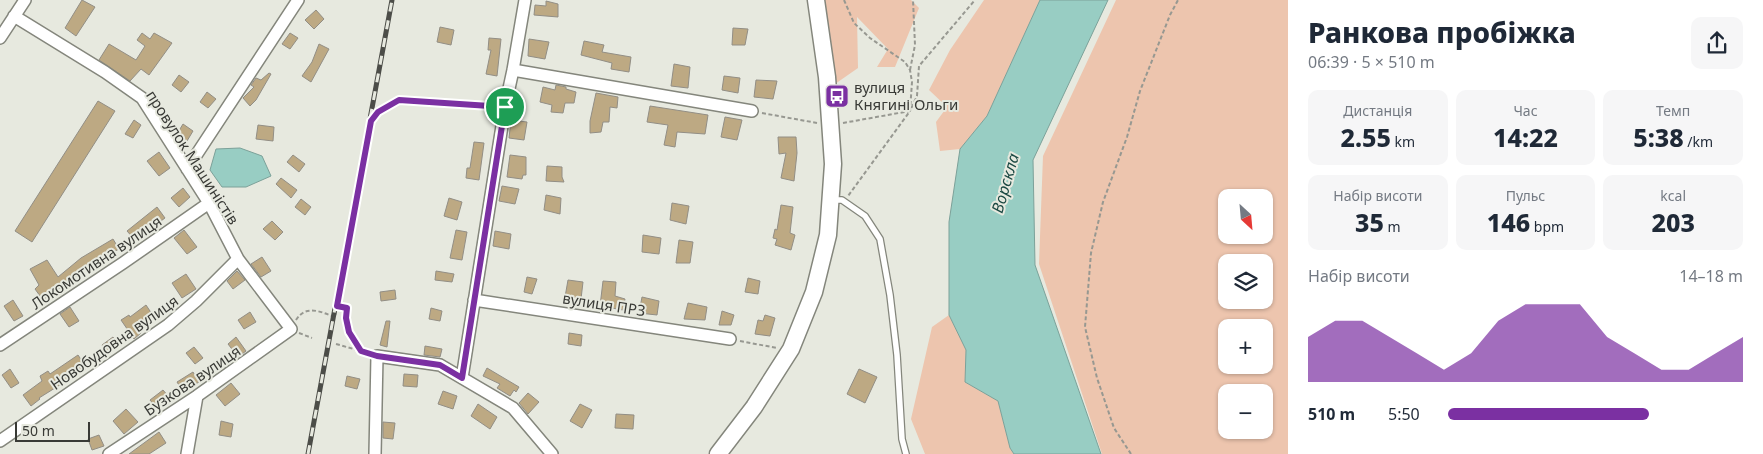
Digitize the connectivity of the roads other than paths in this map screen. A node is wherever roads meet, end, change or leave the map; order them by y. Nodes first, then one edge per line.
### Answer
1 (25, 0) edge
2 (298, 0) edge
3 (525, 0) edge
4 (816, 0) edge
5 (14, 16) junction
6 (0, 38) edge
7 (513, 70) junction
8 (752, 111) road end
9 (187, 169) junction
10 (837, 200) junction
11 (209, 203) junction
12 (238, 259) junction
13 (474, 300) junction
14 (291, 329) joint
15 (730, 338) road end
16 (0, 345) edge
17 (462, 378) junction
18 (197, 396) junction
19 (0, 441) edge
20 (109, 454) edge
21 (187, 454) edge
22 (374, 454) edge
23 (552, 454) edge
24 (718, 454) edge
25 (906, 454) edge

1 - 5 street
2 - 9 street
3 - 7 street
4 - 10 main road
5 - 6 street
5 - 9 street, провулок Машиністів
7 - 8 street
7 - 13 street
9 - 11 street, провулок Машиністів
10 - 24 main road
10 - 25 lane
11 - 12 street, провулок Машиністів
11 - 16 street, Локомотивна вулиця
12 - 14 street, провулок Машиністів
12 - 19 street, Новобудовна вулиця
13 - 15 street, вулиця ПРЗ
13 - 17 street
14 - 18 street, Бузкова вулиця
17 - 22 street
17 - 23 street
18 - 20 street, Бузкова вулиця
18 - 21 street

